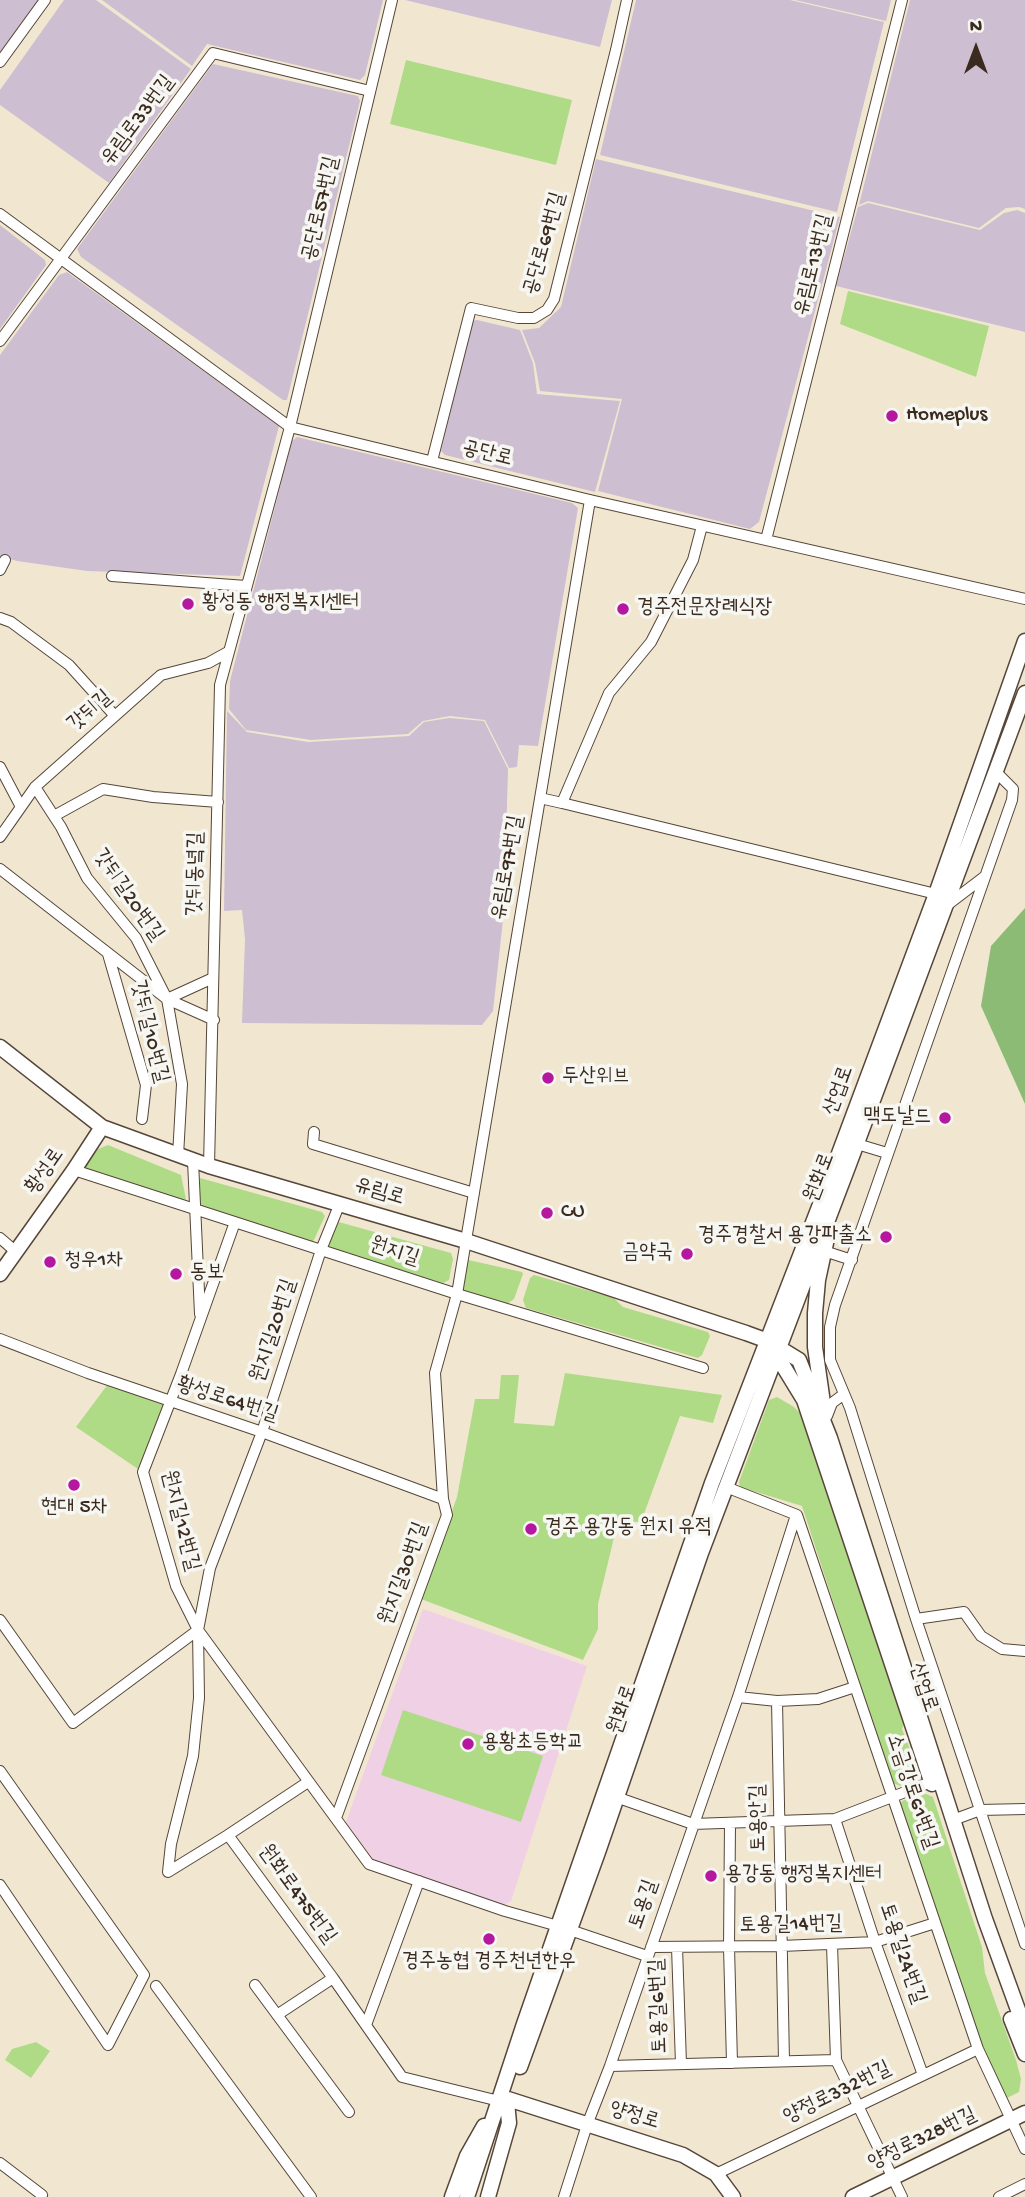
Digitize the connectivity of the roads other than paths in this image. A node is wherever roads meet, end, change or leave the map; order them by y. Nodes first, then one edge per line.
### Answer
1 (45, 0) edge
2 (391, 0) edge
3 (627, 0) edge
4 (902, 0) edge
5 (0, 62) edge
6 (370, 91) junction
7 (0, 214) edge
8 (60, 259) junction
9 (0, 341) edge
10 (290, 428) junction
11 (432, 461) junction
12 (590, 500) junction
13 (702, 526) junction
14 (766, 540) junction
15 (112, 576) dead end
16 (246, 586) junction
17 (1025, 599) edge
18 (0, 618) edge
19 (1025, 641) edge
20 (228, 652) junction
21 (1025, 692) edge
22 (115, 716) junction
23 (0, 767) edge
24 (996, 772) junction
25 (35, 787) junction
26 (540, 798) junction
27 (218, 802) junction
28 (562, 803) junction
29 (21, 807) junction
30 (54, 816) junction
31 (1, 832) edge
32 (0, 869) edge
33 (985, 876) junction
34 (940, 900) junction
35 (108, 954) junction
36 (213, 978) junction
37 (167, 999) junction
38 (214, 1020) junction
39 (0, 1047) edge
40 (142, 1119) dead end
41 (102, 1127) junction
42 (314, 1132) dead end
43 (857, 1144) junction
44 (887, 1153) junction
45 (178, 1156) junction
46 (193, 1161) junction
47 (209, 1166) junction
48 (74, 1170) junction
49 (842, 1182) junction
50 (474, 1194) junction
51 (340, 1203) junction
52 (196, 1209) junction
53 (235, 1222) junction
54 (0, 1238) edge
55 (466, 1241) junction
56 (321, 1250) junction
57 (15, 1251) junction
58 (824, 1251) junction
59 (852, 1260) junction
60 (0, 1274) edge
61 (457, 1294) junction
62 (200, 1322) junction
63 (0, 1339) edge
64 (774, 1348) junction
65 (703, 1368) dead end
66 (818, 1376) junction
67 (844, 1394) junction
68 (171, 1402) junction
69 (827, 1416) junction
70 (262, 1432) junction
71 (830, 1438) junction
72 (726, 1488) junction
73 (443, 1499) junction
74 (796, 1515) junction
75 (916, 1619) junction
76 (0, 1620) edge
77 (198, 1630) junction
78 (1025, 1651) edge
79 (855, 1687) junction
80 (738, 1697) junction
81 (777, 1701) junction
82 (1, 1774) edge
83 (308, 1782) junction
84 (931, 1782) junction
85 (617, 1797) junction
86 (892, 1797) junction
87 (1025, 1809) edge
88 (980, 1810) junction
89 (337, 1818) junction
90 (835, 1819) junction
91 (953, 1820) junction
92 (780, 1821) junction
93 (730, 1823) junction
94 (694, 1824) junction
95 (228, 1835) junction
96 (419, 1881) junction
97 (0, 1885) edge
98 (935, 1923) junction
99 (564, 1928) junction
100 (876, 1942) junction
101 (1025, 1944) edge
102 (832, 1945) junction
103 (781, 1946) junction
104 (677, 1947) junction
105 (729, 1947) junction
106 (649, 1952) junction
107 (333, 1978) junction
108 (255, 1985) dead end
109 (156, 1986) dead end
110 (277, 2015) junction
111 (366, 2025) junction
112 (1025, 2029) edge
113 (978, 2049) junction
114 (1025, 2054) edge
115 (836, 2060) junction
116 (784, 2061) junction
117 (732, 2063) junction
118 (681, 2064) junction
119 (610, 2066) junction
120 (923, 2075) junction
121 (505, 2101) junction
122 (859, 2106) junction
123 (349, 2112) dead end
124 (1025, 2113) edge
125 (1011, 2119) junction
126 (587, 2125) junction
127 (1025, 2149) edge
128 (0, 2163) edge
129 (716, 2174) junction
130 (893, 2178) junction
131 (1025, 2184) edge
132 (42, 2196) edge
133 (310, 2197) edge
134 (452, 2197) edge
135 (467, 2197) edge
136 (475, 2197) edge
137 (488, 2197) edge
138 (564, 2197) edge
139 (733, 2197) edge
140 (853, 2197) edge
141 (902, 2197) edge
142 (999, 2197) edge

1 - 5 street
2 - 6 street, 공단로57번길
3 - 11 street, 공단로69번길
4 - 14 street, 유림로13번길
6 - 8 street, 유림로33번길
6 - 10 street, 공단로57번길
7 - 8 street, 공단로
8 - 9 street, 유림로33번길
8 - 10 street, 공단로
10 - 11 street, 공단로
10 - 16 street, 갓뒤동녘길
11 - 12 street, 공단로
12 - 13 street, 공단로
12 - 26 street
13 - 14 street, 공단로
13 - 28 street
14 - 17 street, 공단로
15 - 16 street
16 - 20 street, 갓뒤동녘길
18 - 22 street
19 - 34 street, 산업로
20 - 22 street, 갓뒤길
20 - 27 street, 갓뒤동녘길
21 - 24 street, 원화로
22 - 25 street, 갓뒤길
23 - 29 street
24 - 33 street
24 - 34 street, 원화로
25 - 29 street, 갓뒤길
25 - 30 street, 갓뒤길20번길
26 - 28 street, 유림로97번길
26 - 50 street, 유림로97번길
27 - 30 street
27 - 36 street, 갓뒤동녘길
28 - 34 street, 유림로97번길
29 - 31 street, 갓뒤길
30 - 37 street, 갓뒤길20번길
32 - 35 street
33 - 34 street
33 - 44 street
34 - 43 street, 원화로
34 - 64 street, 산업로
35 - 37 street
35 - 40 street, 갓뒤길10번길
36 - 37 street
36 - 38 street, 갓뒤동녘길
37 - 38 street
37 - 45 street, 갓뒤길20번길
38 - 47 street, 갓뒤동녘길
39 - 41 street, 유림로
41 - 45 street, 유림로
41 - 48 street, 황성로
42 - 50 street
43 - 44 street
43 - 49 street, 원화로
44 - 59 street
45 - 46 street, 유림로
46 - 47 street, 유림로
46 - 52 street
47 - 51 street, 유림로
48 - 52 street, 원지길
48 - 57 street, 황성로
49 - 58 street
49 - 64 street, 원화로
50 - 55 street, 유림로97번길
51 - 55 street, 유림로
51 - 56 street, 원지길20번길
52 - 53 street, 원지길
52 - 62 street
53 - 56 street, 원지길
53 - 62 street, 원지길12번길
54 - 57 street
55 - 61 street, 원지길30번길
55 - 64 street, 유림로
56 - 61 street, 원지길
56 - 70 street, 원지길20번길
57 - 60 street, 황성로
58 - 59 street
58 - 66 street
59 - 67 street
61 - 65 street, 원지길
61 - 73 street, 원지길30번길
62 - 68 street, 원지길12번길
63 - 68 street, 황성로64번길
64 - 71 street, 산업로
64 - 72 street, 원화로
64 - 84 street, 산업로
64 - 99 street, 원화로
66 - 67 street
66 - 69 street
67 - 69 street
67 - 75 street
68 - 70 street, 황성로64번길
68 - 77 street, 원지길12번길
69 - 71 street
70 - 73 street, 황성로64번길
70 - 77 street, 원지길20번길
71 - 91 street, 산업로
72 - 74 street
72 - 85 street, 원화로
73 - 89 street, 원지길30번길
74 - 79 street, 소금강로61번길
74 - 80 street, 토용길
75 - 78 street
75 - 88 street
76 - 77 street
77 - 83 street, 원지길12번길
77 - 95 street, 원지길12번길
79 - 81 street
79 - 86 street, 소금강로61번길
80 - 81 street
80 - 94 street, 토용길
81 - 92 street, 토용안길
82 - 97 street
83 - 89 street, 원지길12번길
83 - 95 street, 원지길12번길
84 - 86 street
84 - 114 street, 산업로
85 - 94 street
85 - 99 street, 원화로
86 - 90 street
86 - 98 street, 소금강로61번길
87 - 88 street
88 - 91 street
88 - 101 street
89 - 96 street, 원지길12번길
90 - 92 street
90 - 100 street, 토용길24번길
91 - 112 street, 산업로
92 - 93 street
92 - 103 street, 토용안길
93 - 94 street
93 - 105 street, 토용길14번길
94 - 106 street, 토용길
95 - 107 street, 원화로475번길
96 - 99 street, 원지길12번길
96 - 111 street
98 - 100 street, 토용길14번길
98 - 113 street, 소금강로61번길
99 - 106 street
99 - 121 street, 원화로
100 - 102 street, 토용길14번길
100 - 120 street, 토용길24번길
102 - 103 street, 토용길14번길
102 - 115 street
103 - 105 street, 토용길14번길
103 - 116 street, 토용안길
104 - 105 street, 토용길14번길
104 - 106 street, 토용길14번길
104 - 118 street, 토용길6번길
105 - 117 street
106 - 119 street, 토용길
107 - 110 street
107 - 111 street, 원화로475번길
108 - 110 street
109 - 133 street
110 - 123 street
111 - 121 street, 원화로475번길
113 - 120 street, 양정로332번길
113 - 125 street, 소금강로61번길
115 - 116 street, 토용길6번길
115 - 122 street
116 - 117 street, 토용길6번길
117 - 118 street, 토용길6번길
118 - 119 street, 토용길6번길
119 - 126 street, 토용길
120 - 122 street, 양정로332번길
121 - 126 street, 양정로
121 - 134 street
121 - 135 street, 원화로
121 - 136 street, 원화로
121 - 137 street
122 - 129 street, 양정로332번길
122 - 130 street
124 - 125 street, 양정로328번길
125 - 127 street, 소금강로61번길
125 - 130 street, 양정로328번길
126 - 129 street, 양정로
126 - 138 street, 토용길
128 - 132 street
129 - 139 street, 양정로
130 - 140 street, 양정로328번길
130 - 141 street
131 - 142 street

